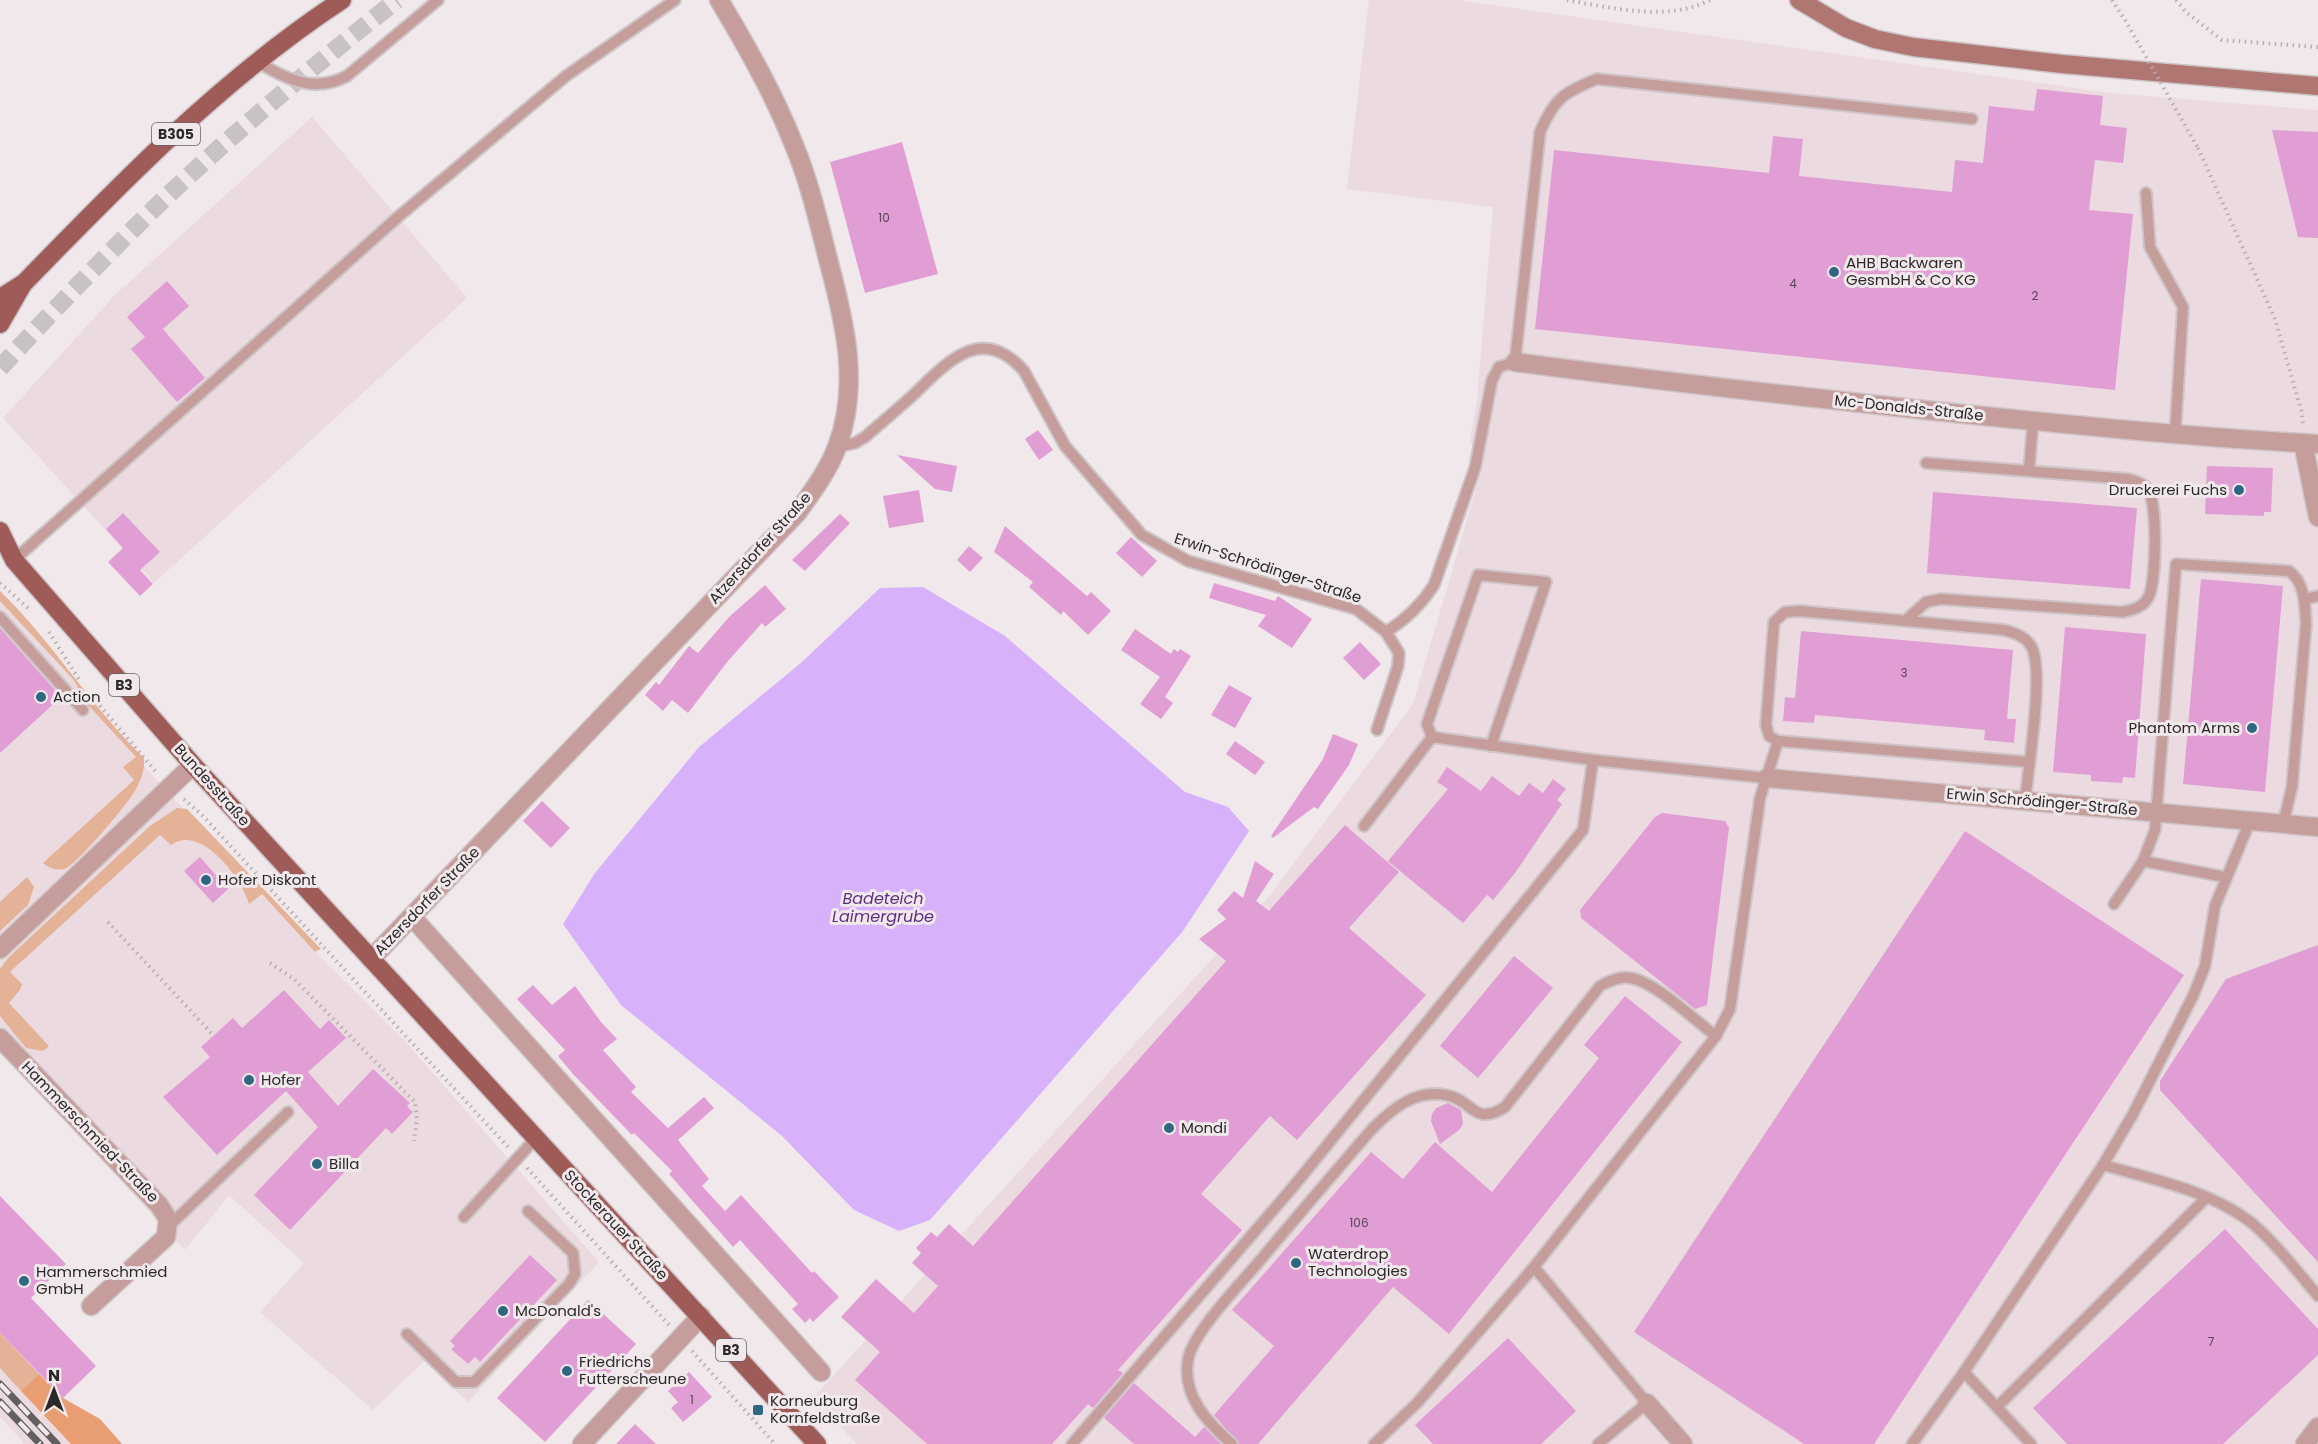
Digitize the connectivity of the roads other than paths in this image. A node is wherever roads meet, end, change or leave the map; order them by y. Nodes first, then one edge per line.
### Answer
1 (342, 0) edge
2 (438, 0) edge
3 (675, 0) edge
4 (719, 0) edge
5 (1799, 0) edge
6 (258, 62) junction
7 (2318, 86) edge
8 (1972, 119) dead end
9 (2146, 193) dead end
10 (24, 283) junction
11 (0, 298) edge
12 (0, 324) edge
13 (1515, 362) junction
14 (2032, 421) junction
15 (2175, 435) junction
16 (2311, 444) edge
17 (837, 447) junction
18 (1926, 463) dead end
19 (2029, 471) junction
20 (2318, 517) edge
21 (0, 531) edge
22 (7, 556) edge
23 (2154, 561) junction
24 (2176, 564) junction
25 (2318, 596) edge
26 (2305, 598) junction
27 (0, 617) edge
28 (1905, 621) junction
29 (1386, 632) junction
30 (83, 710) dead end
31 (1377, 730) dead end
32 (1432, 736) junction
33 (1778, 741) junction
34 (1491, 746) junction
35 (1593, 760) junction
36 (2029, 762) junction
37 (193, 765) junction
38 (1767, 778) junction
39 (2025, 801) junction
40 (2156, 813) junction
41 (2250, 821) junction
42 (2283, 824) junction
43 (1364, 826) dead end
44 (2318, 827) edge
45 (2143, 861) junction
46 (2225, 877) junction
47 (2114, 904) dead end
48 (412, 916) junction
49 (0, 949) edge
50 (371, 959) junction
51 (415, 1006) joint
52 (1716, 1036) junction
53 (0, 1038) edge
54 (288, 1112) dead end
55 (536, 1138) junction
56 (2103, 1165) junction
57 (2206, 1198) junction
58 (528, 1211) dead end
59 (464, 1217) dead end
60 (169, 1226) junction
61 (1534, 1268) junction
62 (2318, 1296) edge
63 (91, 1306) dead end
64 (701, 1316) junction
65 (407, 1334) dead end
66 (821, 1372) dead end
67 (1964, 1372) junction
68 (1647, 1403) junction
69 (1997, 1407) junction
70 (2318, 1427) edge
71 (582, 1444) edge
72 (817, 1444) edge
73 (1072, 1444) edge
74 (1232, 1444) edge
75 (1374, 1444) edge
76 (1599, 1444) edge
77 (1683, 1444) edge
78 (1912, 1444) edge
79 (2031, 1444) edge
80 (2305, 1444) edge

1 - 6 main road, B305
2 - 6 lane
3 - 22 lane
4 - 17 street, Atzersdorfer Straße
5 - 7 main road
6 - 10 main road, B305
8 - 13 lane
9 - 15 lane
10 - 11 main road, B305
10 - 12 main road, B305
13 - 14 street, Mc-Donalds-Straße
13 - 29 lane
14 - 15 street, Mc-Donalds-Straße
14 - 19 lane
15 - 16 street, Mc-Donalds-Straße
16 - 20 street
17 - 29 lane, Erwin-Schrödinger-Straße
17 - 48 street, Atzersdorfer Straße
18 - 19 lane
19 - 23 lane
21 - 22 main road, B3
22 - 37 main road, Bundesstraße / B3
23 - 24 lane
23 - 28 lane
24 - 26 lane
24 - 40 lane
25 - 26 lane
26 - 42 lane
27 - 30 lane
28 - 33 lane
28 - 36 lane
29 - 31 lane, Erwin-Schrödinger-Straße
32 - 34 lane
32 - 34 lane
32 - 43 lane
33 - 36 lane
33 - 38 lane
34 - 35 lane
35 - 38 lane
35 - 73 lane
36 - 39 lane
37 - 49 street
37 - 50 main road, Bundesstraße / B3
38 - 39 street, Erwin Schrödinger-Straße
38 - 52 lane
39 - 40 street, Erwin Schrödinger-Straße
40 - 41 street, Erwin Schrödinger-Straße
40 - 45 lane
41 - 42 street, Erwin Schrödinger-Straße
41 - 46 lane
42 - 44 street, Erwin Schrödinger-Straße
45 - 46 lane
45 - 47 lane
46 - 56 lane
48 - 50 street, Atzersdorfer Straße
48 - 66 street
50 - 51 main road, Bundesstraße / B3
51 - 55 main road, Stockerauer Straße / B3
52 - 61 lane
52 - 74 lane
53 - 60 street, Hammerschmied-Straße
54 - 60 lane
55 - 59 lane
55 - 64 main road, Stockerauer Straße / B3
56 - 57 lane
56 - 67 lane
57 - 62 lane
57 - 69 lane
58 - 65 lane
60 - 63 street
61 - 68 lane
61 - 75 lane
64 - 71 street
64 - 72 main road, Stockerauer Straße / B3
67 - 69 lane
67 - 78 lane
68 - 76 lane
68 - 77 street
69 - 79 lane
70 - 80 street

